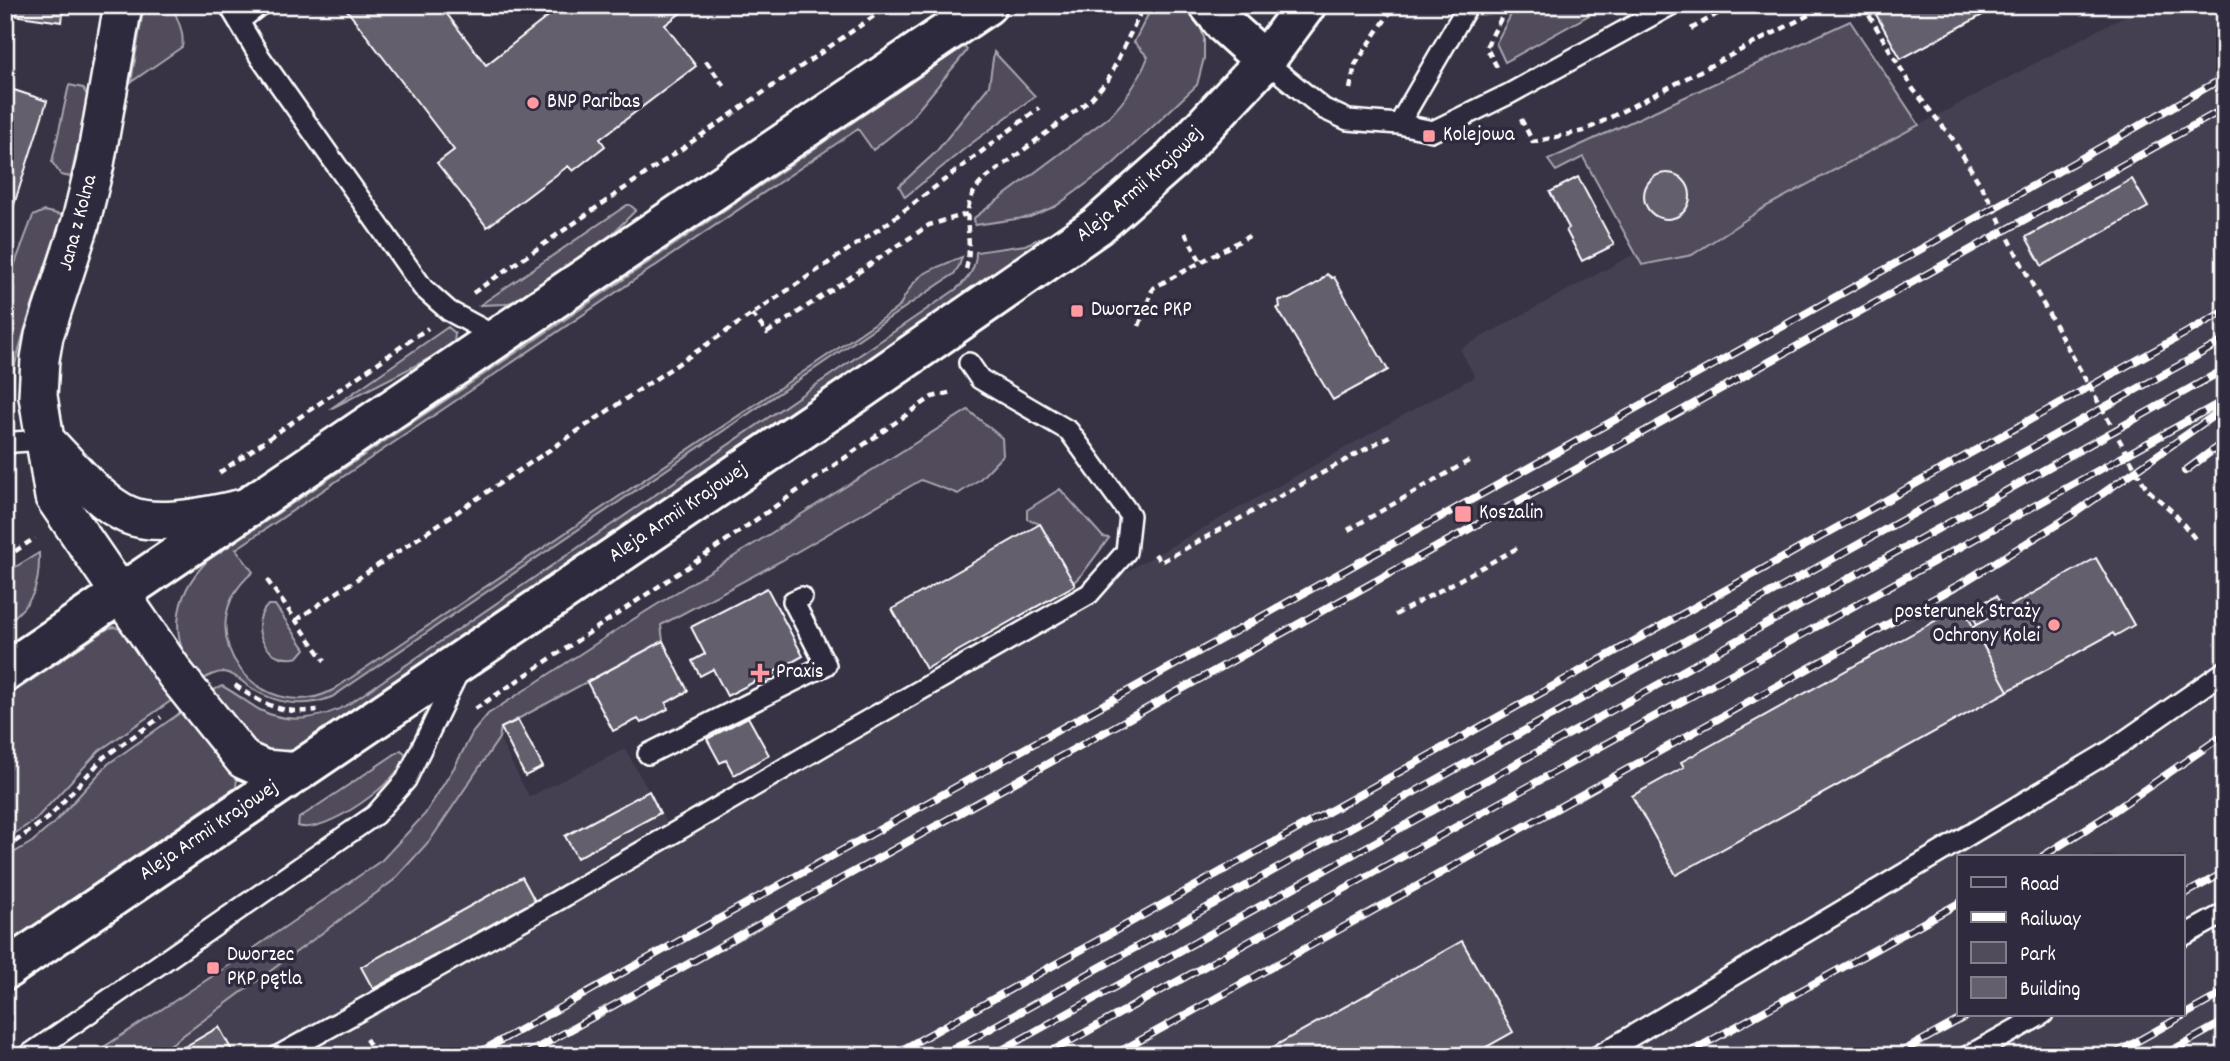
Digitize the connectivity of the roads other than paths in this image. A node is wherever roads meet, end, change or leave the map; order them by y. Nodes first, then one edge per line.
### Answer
1 (123, 5) edge
2 (260, 5) edge
3 (987, 5) edge
4 (1209, 5) edge
5 (1306, 5) edge
6 (1468, 5) edge
7 (1671, 5) edge
8 (234, 13) edge
9 (1265, 61) junction
10 (1399, 124) junction
11 (499, 338) junction
12 (969, 363) dead end
13 (44, 440) junction
14 (5, 445) edge
15 (251, 507) junction
16 (120, 596) junction
17 (802, 597) dead end
18 (464, 659) junction
19 (2225, 671) edge
20 (5, 672) edge
21 (649, 754) dead end
22 (299, 772) junction
23 (2225, 913) edge
24 (2184, 935) edge
25 (5, 970) edge
26 (2039, 1016) edge
27 (27, 1056) edge
28 (278, 1056) edge
29 (1598, 1056) edge
30 (1968, 1056) edge

1 - 13 street, Jana z Kolna
2 - 8 lane
3 - 11 street
4 - 9 street
5 - 9 street, Aleja Armii Krajowej
6 - 10 lane
7 - 10 lane
8 - 11 lane
9 - 10 lane
9 - 18 street, Aleja Armii Krajowej
11 - 15 street
12 - 28 lane
13 - 14 lane
13 - 15 street
13 - 16 street, Jana z Kolna
15 - 16 street
16 - 20 street
16 - 22 street, Jana z Kolna
17 - 21 lane
18 - 22 street, Aleja Armii Krajowej
18 - 27 lane
19 - 29 lane
22 - 25 street, Aleja Armii Krajowej
23 - 24 lane
26 - 30 lane

